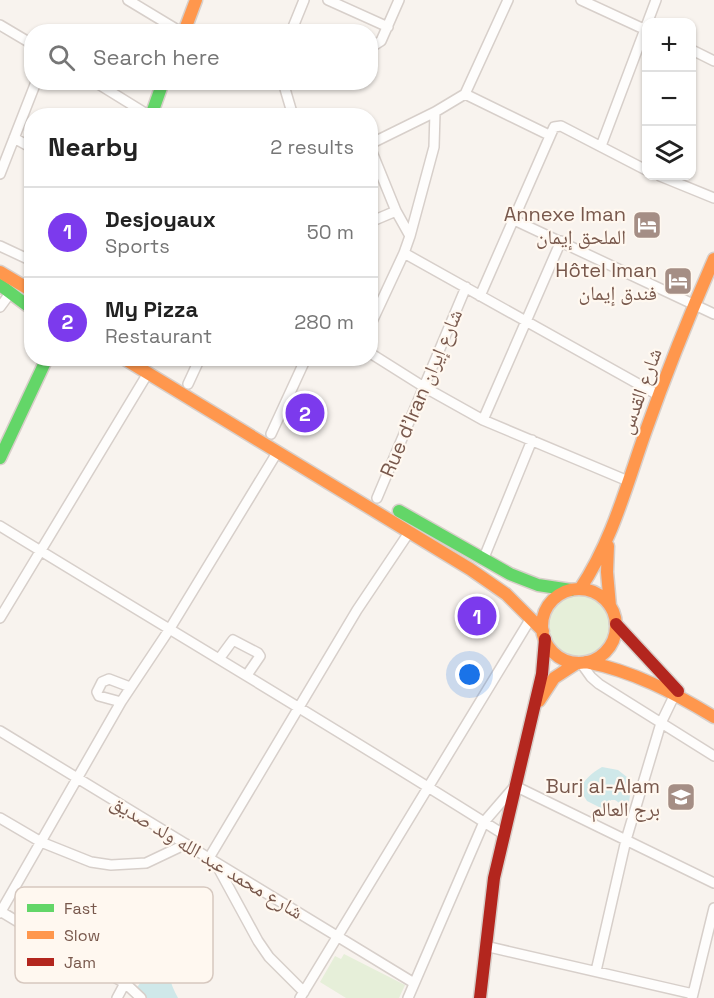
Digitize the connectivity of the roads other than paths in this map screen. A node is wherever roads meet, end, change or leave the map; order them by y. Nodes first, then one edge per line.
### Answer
1 (128, 0) edge
2 (196, 0) edge
3 (304, 0) edge
4 (328, 0) edge
5 (399, 0) edge
6 (508, 0) edge
7 (581, 0) edge
8 (656, 0) edge
9 (649, 18) edge
10 (168, 24) edge
11 (186, 24) edge
12 (294, 24) edge
13 (388, 27) junction
14 (642, 28) edge
15 (1, 30) edge
16 (642, 37) edge
17 (24, 40) edge
18 (378, 43) edge
19 (696, 53) edge
20 (714, 61) edge
21 (33, 90) edge
22 (108, 90) edge
23 (160, 90) edge
24 (287, 90) edge
25 (465, 94) junction
26 (26, 108) edge
27 (138, 108) edge
28 (154, 108) edge
29 (291, 108) edge
30 (435, 112) junction
31 (24, 113) edge
32 (549, 135) junction
33 (14, 138) junction
34 (378, 142) edge
35 (24, 144) edge
36 (601, 146) junction
37 (3, 158) edge
38 (378, 166) edge
39 (642, 168) edge
40 (0, 174) edge
41 (670, 180) edge
42 (714, 198) edge
43 (396, 212) junction
44 (378, 219) edge
45 (512, 219) junction
46 (410, 236) junction
47 (561, 242) junction
48 (0, 246) edge
49 (404, 253) junction
50 (24, 257) edge
51 (714, 259) edge
52 (0, 272) edge
53 (24, 286) edge
54 (465, 287) junction
55 (5, 289) edge
56 (480, 296) junction
57 (24, 303) edge
58 (378, 305) edge
59 (694, 305) junction
60 (0, 307) edge
61 (714, 314) edge
62 (526, 321) junction
63 (378, 358) edge
64 (44, 366) edge
65 (47, 366) edge
66 (136, 366) edge
67 (158, 366) edge
68 (196, 366) edge
69 (302, 366) edge
70 (42, 372) junction
71 (148, 373) junction
72 (188, 384) junction
73 (424, 387) junction
74 (658, 395) junction
75 (483, 420) junction
76 (271, 434) junction
77 (532, 440) junction
78 (278, 451) junction
79 (0, 458) edge
80 (628, 481) junction
81 (377, 498) junction
82 (0, 526) edge
83 (410, 531) junction
84 (609, 539) junction
85 (41, 551) junction
86 (483, 560) junction
87 (576, 590) junction
88 (610, 606) junction
89 (0, 618) edge
90 (531, 618) junction
91 (616, 624) junction
92 (169, 630) junction
93 (544, 635) junction
94 (219, 659) junction
95 (581, 662) junction
96 (247, 675) junction
97 (130, 687) junction
98 (675, 694) junction
99 (687, 700) junction
100 (121, 702) junction
101 (298, 708) junction
102 (714, 717) edge
103 (531, 718) junction
104 (661, 723) junction
105 (0, 731) edge
106 (714, 756) edge
107 (78, 778) junction
108 (515, 786) junction
109 (428, 787) junction
110 (0, 818) edge
111 (484, 822) junction
112 (503, 834) junction
113 (626, 840) junction
114 (40, 842) junction
115 (186, 844) junction
116 (212, 860) junction
117 (714, 883) edge
118 (714, 908) edge
119 (0, 912) edge
120 (15, 921) edge
121 (338, 936) junction
122 (485, 946) junction
123 (596, 971) junction
124 (125, 983) joint
125 (414, 983) junction
126 (302, 995) edge
127 (693, 996) edge
128 (117, 998) edge
129 (141, 998) edge
130 (408, 998) edge
131 (480, 998) edge

1 - 10 street
2 - 11 main road
3 - 12 street
4 - 13 street
5 - 13 street
6 - 25 street
7 - 14 street
8 - 9 street
13 - 18 street
15 - 17 street
16 - 36 street
19 - 20 street
21 - 26 street
22 - 27 street
23 - 28 main road
24 - 29 street
25 - 30 street
25 - 32 street
30 - 34 street
30 - 46 street
31 - 33 street
32 - 36 street, Rue d'Iran شارع إيران
32 - 45 street, Rue d'Iran شارع إيران
33 - 35 street
33 - 37 street
36 - 39 street
37 - 40 street
38 - 43 street
41 - 42 street
43 - 44 street
43 - 46 street
45 - 47 street
45 - 56 street, Rue d'Iran شارع إيران
46 - 49 street
47 - 59 street
47 - 62 street
48 - 50 street
49 - 54 street
49 - 58 street
51 - 59 main road, شارع القدس
52 - 53 main road
54 - 56 street
54 - 73 street, Rue d'Iran شارع إيران
55 - 57 main road
55 - 60 street
56 - 62 street
59 - 61 street
59 - 74 main road, شارع القدس
62 - 74 street
62 - 75 street
63 - 73 street
64 - 70 main road
65 - 70 main road
66 - 71 main road
67 - 72 main road
68 - 72 street
69 - 76 street
70 - 79 main road
71 - 78 main road
71 - 85 street
72 - 76 main road
73 - 75 street
73 - 81 street, Rue d'Iran شارع إيران
74 - 80 main road, شارع القدس
75 - 77 street
76 - 81 main road
77 - 80 street
77 - 86 street
78 - 83 main road
78 - 92 street
80 - 84 main road, شارع القدس
81 - 86 main road
82 - 85 street
83 - 90 main road
83 - 101 street
84 - 87 main road
84 - 88 main road
85 - 89 street
85 - 92 street
86 - 87 main road
87 - 88 main road
87 - 93 main road
88 - 91 main road
90 - 93 main road
90 - 109 street
91 - 95 main road
91 - 99 main road
92 - 94 street
92 - 97 street
93 - 95 main road
93 - 103 main road
94 - 96 street
94 - 96 street
95 - 98 main road
95 - 103 main road
95 - 104 street
96 - 101 street
97 - 100 street
97 - 100 street
98 - 99 main road
98 - 104 street
99 - 102 main road
100 - 107 street
101 - 109 street
101 - 116 street
103 - 108 main road
104 - 106 street
104 - 113 street
105 - 107 street, شارع محمد عبد الله ولد صديق
107 - 114 street
107 - 115 street, شارع محمد عبد الله ولد صديق
108 - 111 street
108 - 112 main road
108 - 113 street
109 - 111 street
109 - 121 street
110 - 114 street
111 - 112 street
111 - 125 street
112 - 122 main road
113 - 117 street
113 - 123 street
114 - 115 street
114 - 119 street
115 - 116 street, شارع محمد عبد الله ولد صديق
116 - 121 street, شارع محمد عبد الله ولد صديق
116 - 126 street
118 - 127 street
119 - 120 street
121 - 125 street, شارع محمد عبد الله ولد صديق
121 - 126 street
122 - 123 street
122 - 131 main road
123 - 127 street
124 - 128 street
124 - 129 street
125 - 130 street

